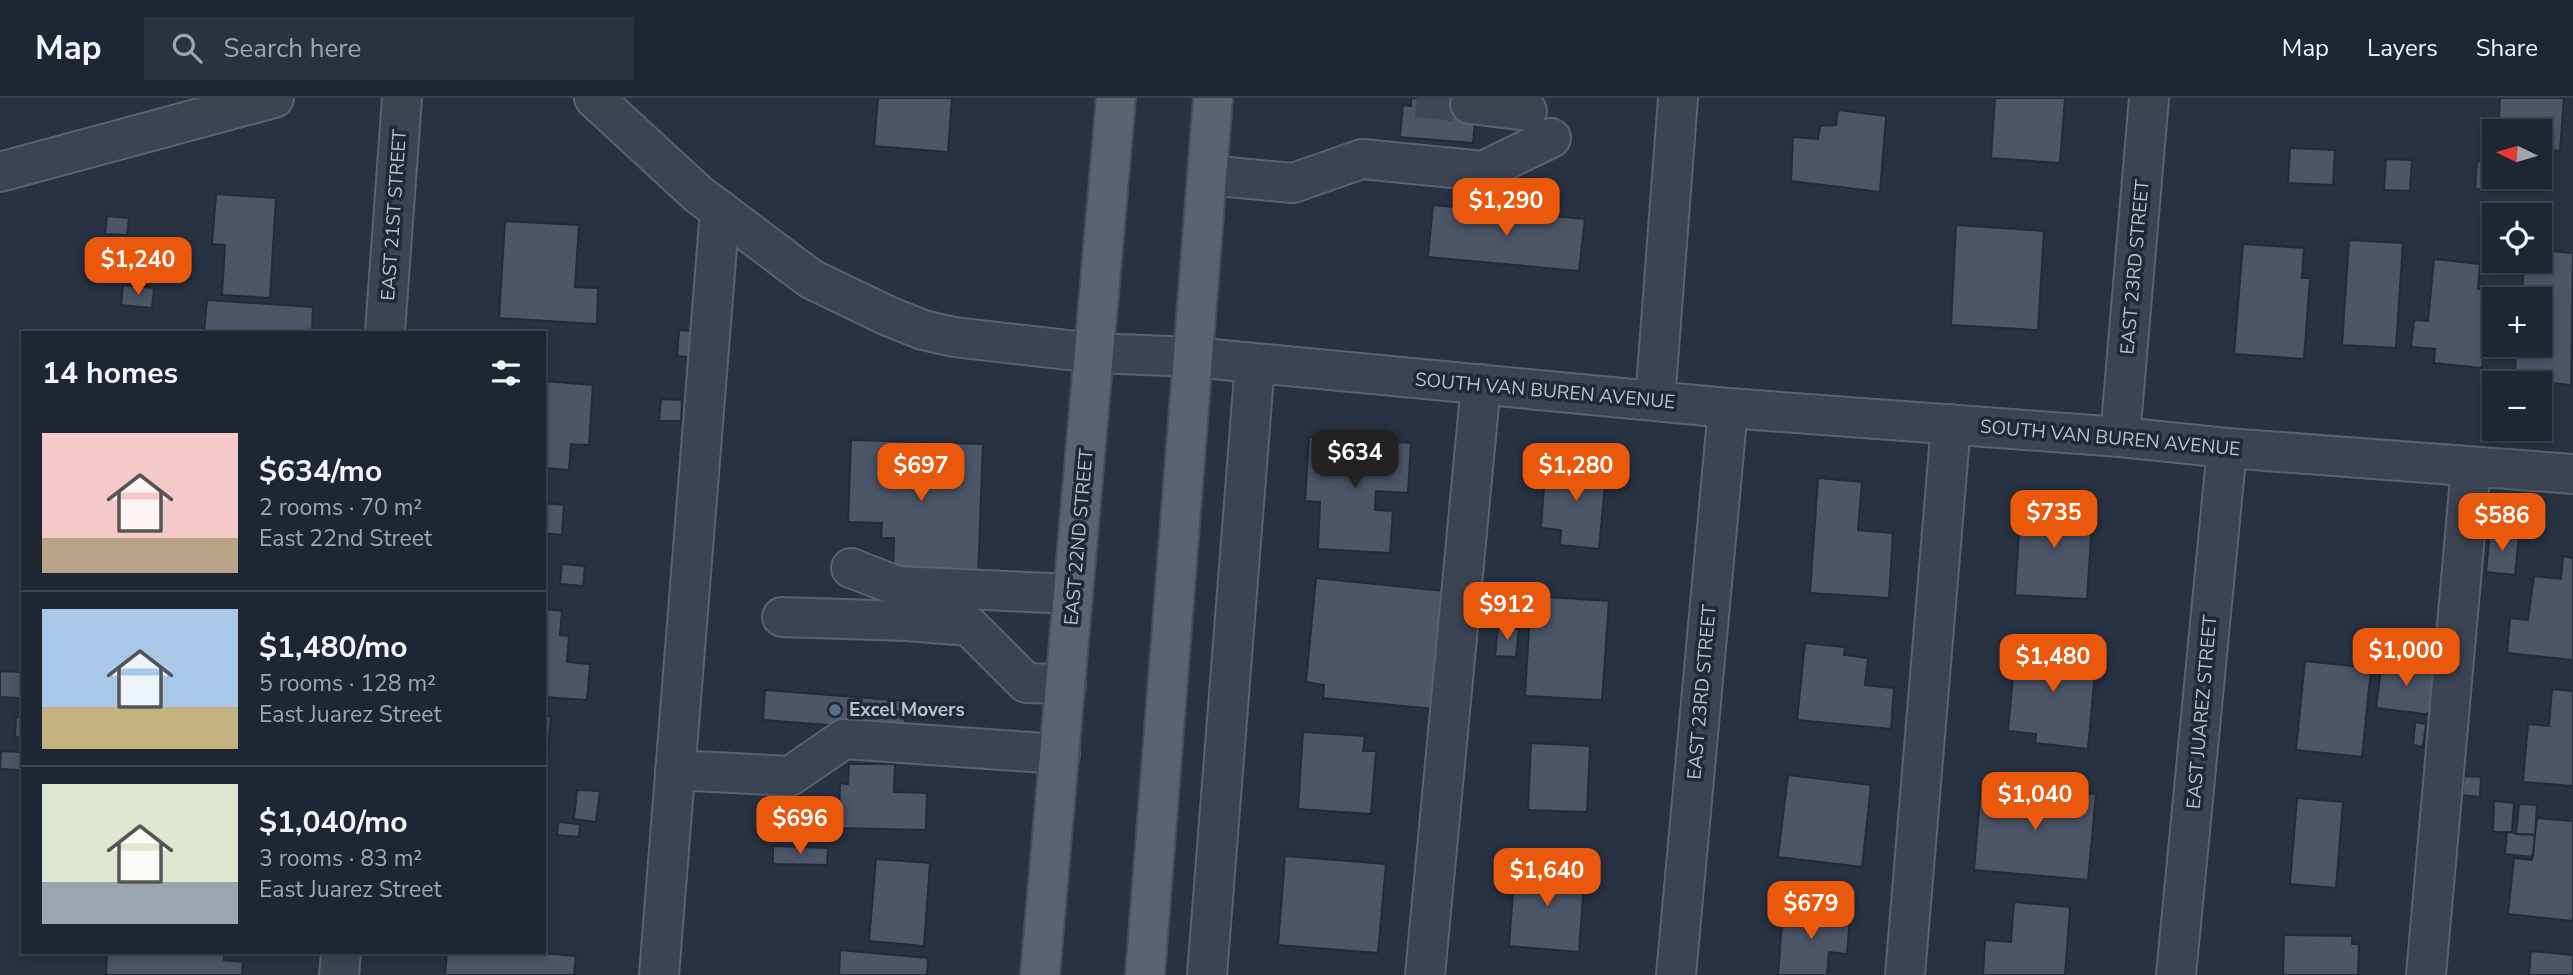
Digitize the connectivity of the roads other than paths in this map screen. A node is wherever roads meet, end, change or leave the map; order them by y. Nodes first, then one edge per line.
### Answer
1 (274, 98) edge
2 (402, 98) edge
3 (594, 98) edge
4 (1116, 98) edge
5 (1213, 98) edge
6 (1678, 98) edge
7 (2149, 98) edge
8 (1513, 113) edge
9 (0, 172) edge
10 (1207, 175) junction
11 (720, 210) junction
12 (385, 331) edge
13 (1094, 354) junction
14 (1192, 357) junction
15 (1255, 363) junction
16 (1481, 384) junction
17 (1655, 401) junction
18 (1728, 408) junction
19 (1951, 424) junction
20 (2120, 436) junction
21 (2227, 448) junction
22 (2471, 467) junction
23 (2573, 474) edge
24 (851, 568) dead end
25 (1073, 594) junction
26 (782, 617) dead end
27 (1066, 684) junction
28 (1059, 754) junction
29 (675, 770) junction
30 (341, 954) edge
31 (339, 975) edge
32 (659, 975) edge
33 (1040, 975) edge
34 (1145, 975) edge
35 (1207, 975) edge
36 (1424, 975) edge
37 (1676, 975) edge
38 (1905, 975) edge
39 (2176, 975) edge
40 (2426, 975) edge

1 - 9 street
2 - 12 street, EAST 21ST STREET
3 - 11 street, SOUTH VAN BUREN AVENUE
4 - 13 main road, EAST 22ND STREET
5 - 10 main road
6 - 17 street
7 - 20 street, EAST 23RD STREET
8 - 10 street
10 - 14 main road
11 - 13 street, SOUTH VAN BUREN AVENUE
11 - 29 street
13 - 14 street, SOUTH VAN BUREN AVENUE
13 - 25 main road, EAST 22ND STREET
14 - 15 street, SOUTH VAN BUREN AVENUE
14 - 34 main road
15 - 16 street, SOUTH VAN BUREN AVENUE
15 - 35 street
16 - 17 street, SOUTH VAN BUREN AVENUE
16 - 36 street
17 - 18 street, SOUTH VAN BUREN AVENUE
18 - 19 street, SOUTH VAN BUREN AVENUE
18 - 37 street, EAST 23RD STREET
19 - 20 street, SOUTH VAN BUREN AVENUE
19 - 38 street
20 - 21 street, SOUTH VAN BUREN AVENUE
21 - 22 street, SOUTH VAN BUREN AVENUE
21 - 39 street, EAST JUAREZ STREET
22 - 23 street, SOUTH VAN BUREN AVENUE
22 - 40 street
24 - 25 street
25 - 27 main road, EAST 22ND STREET
26 - 27 street
27 - 28 main road, EAST 22ND STREET
28 - 29 street
28 - 33 main road, EAST 22ND STREET
29 - 32 street
30 - 31 street

